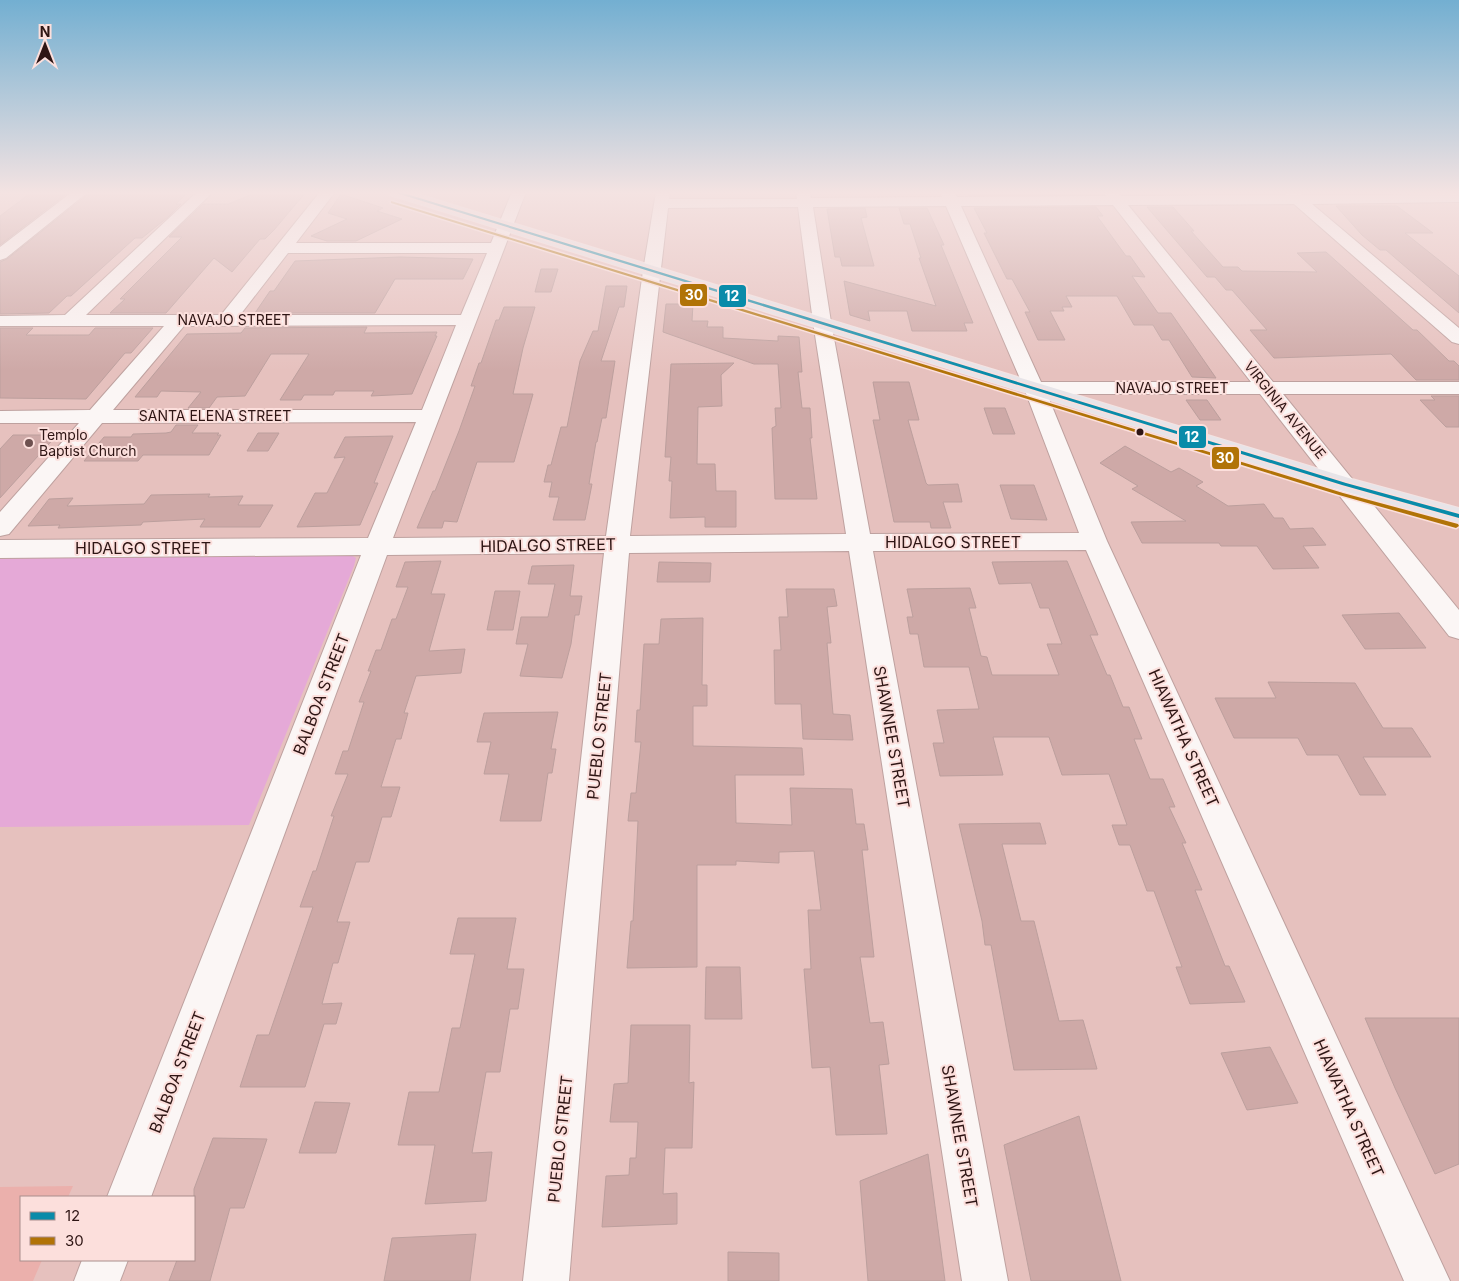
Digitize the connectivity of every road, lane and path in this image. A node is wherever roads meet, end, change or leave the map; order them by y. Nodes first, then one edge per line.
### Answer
1 (142, 252) edge
2 (281, 252) edge
3 (496, 252) edge
4 (567, 252) edge
5 (654, 252) edge
6 (812, 252) edge
7 (974, 252) edge
8 (1158, 252) edge
9 (1359, 252) edge
10 (651, 271) junction
11 (0, 320) edge
12 (70, 320) junction
13 (179, 320) junction
14 (227, 320) junction
15 (468, 320) junction
16 (822, 322) junction
17 (1459, 338) edge
18 (1034, 388) junction
19 (1267, 388) junction
20 (1459, 388) edge
21 (430, 416) junction
22 (0, 417) edge
23 (97, 417) junction
24 (1344, 484) junction
25 (1459, 516) edge
26 (0, 528) edge
27 (1095, 540) junction
28 (859, 542) junction
29 (617, 544) junction
30 (377, 547) junction
31 (0, 549) edge
32 (1459, 629) edge
33 (129, 1196) edge
34 (105, 1261) edge
35 (97, 1281) edge
36 (546, 1281) edge
37 (985, 1281) edge
38 (1427, 1281) edge

1 - 12 street
2 - 14 street
3 - 15 street, BALBOA STREET
4 - 10 main road
5 - 10 street, PUEBLO STREET
6 - 16 street, SHAWNEE STREET
7 - 18 street, HIAWATHA STREET
8 - 19 street, VIRGINIA AVENUE
9 - 17 street
10 - 16 main road
10 - 29 street, PUEBLO STREET
11 - 12 street, NAVAJO STREET
12 - 13 street, NAVAJO STREET
13 - 14 street, NAVAJO STREET
13 - 23 street
14 - 15 street, NAVAJO STREET
15 - 21 street, BALBOA STREET
16 - 18 main road
16 - 28 street, SHAWNEE STREET
18 - 19 street, NAVAJO STREET
18 - 24 main road
18 - 27 street, HIAWATHA STREET
19 - 20 street, NAVAJO STREET
19 - 24 street, VIRGINIA AVENUE
21 - 23 street, SANTA ELENA STREET
21 - 30 street, BALBOA STREET
22 - 23 street, SANTA ELENA STREET
23 - 26 street
24 - 25 main road
24 - 32 street, VIRGINIA AVENUE
27 - 28 street, HIDALGO STREET
27 - 38 street, HIAWATHA STREET
28 - 29 street, HIDALGO STREET
28 - 37 street, SHAWNEE STREET
29 - 30 street, HIDALGO STREET
29 - 36 street, PUEBLO STREET
30 - 31 street, HIDALGO STREET
30 - 33 street, BALBOA STREET
34 - 35 street

